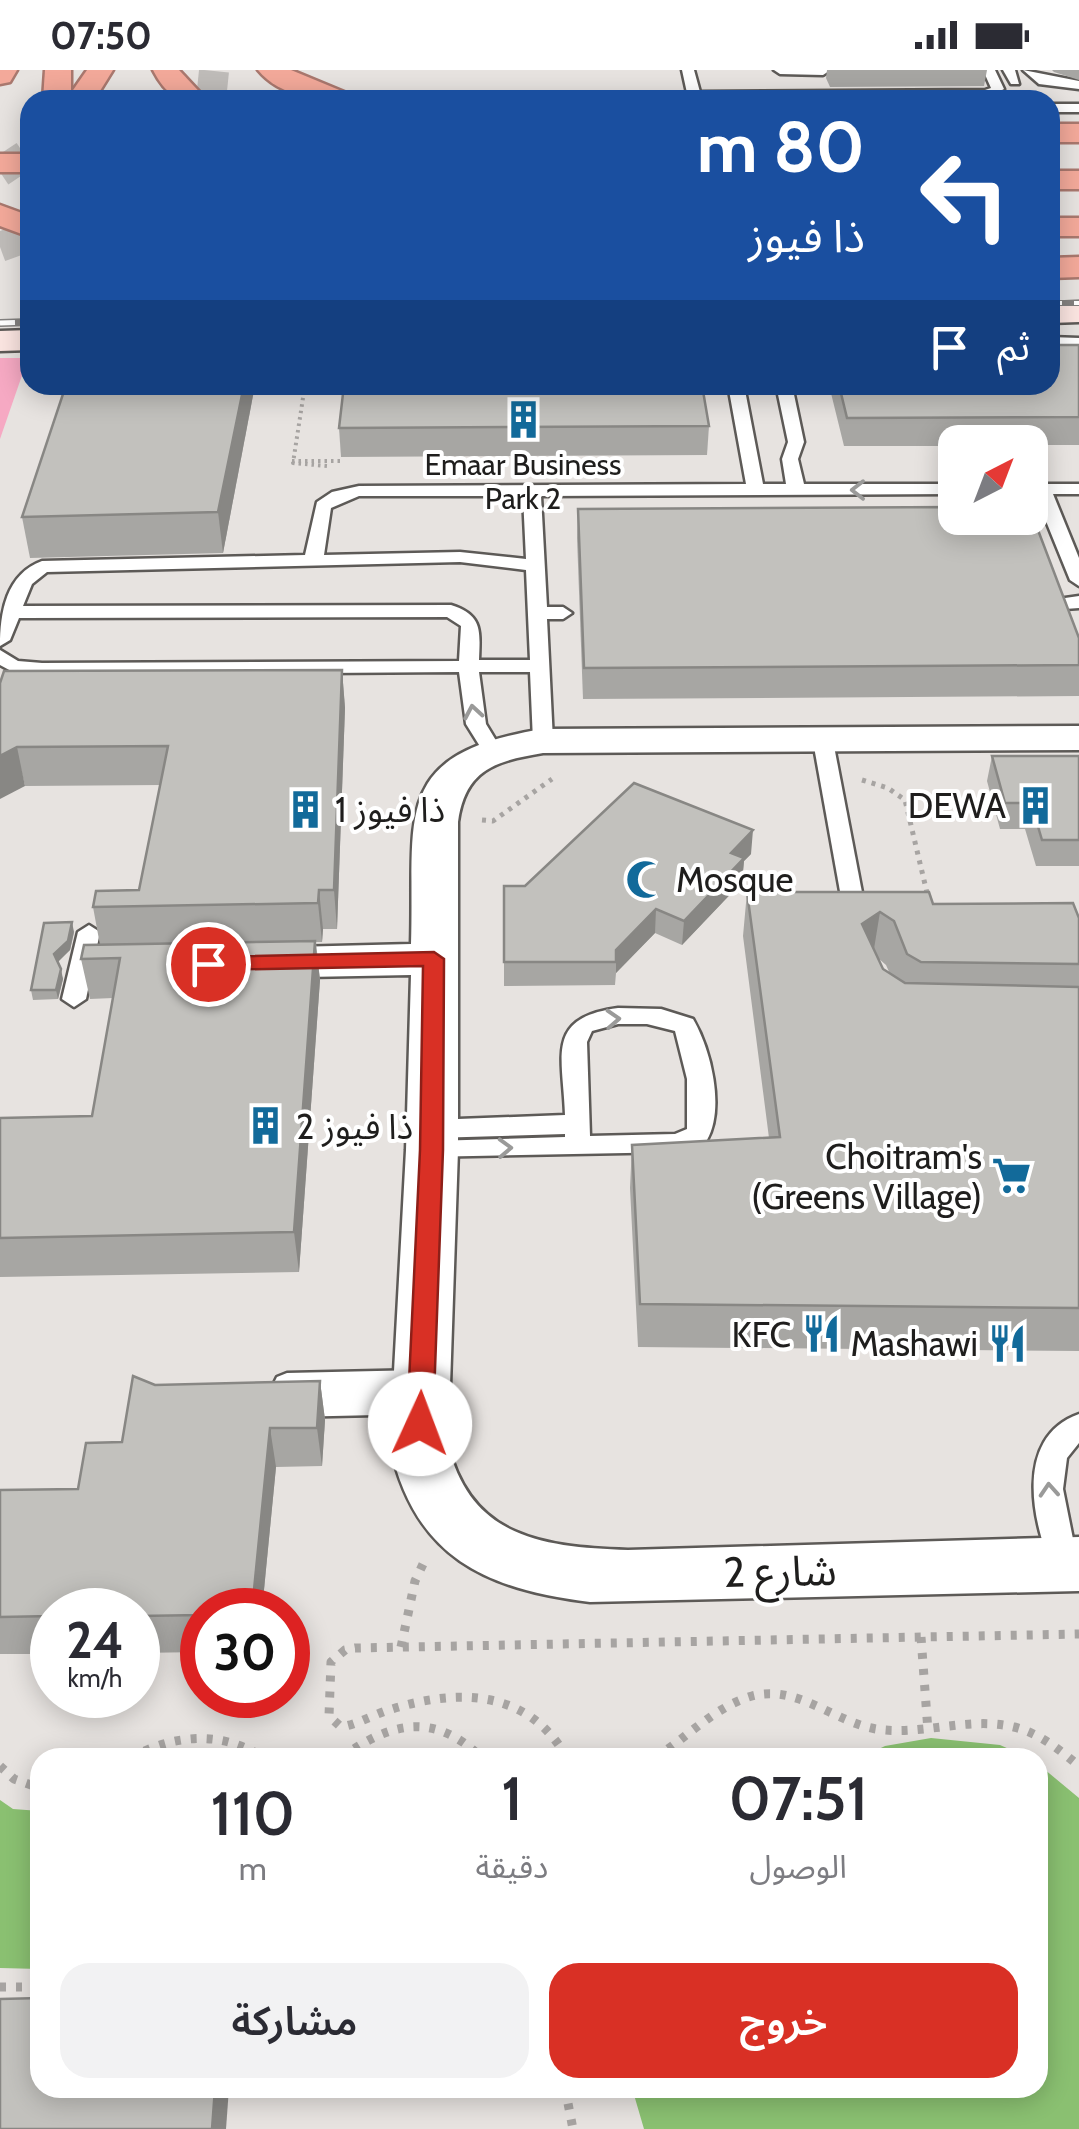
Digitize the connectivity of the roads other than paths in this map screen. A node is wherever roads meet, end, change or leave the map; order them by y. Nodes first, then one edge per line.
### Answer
1 (271, 70) edge
2 (780, 70) edge
3 (1029, 70) edge
4 (824, 71) edge
5 (1079, 85) edge
6 (311, 90) edge
7 (738, 395) edge
8 (786, 395) edge
9 (751, 464) junction
10 (790, 464) junction
11 (1048, 489) edge
12 (1079, 489) edge
13 (756, 490) junction
14 (796, 490) junction
15 (938, 490) edge
16 (532, 492) junction
17 (1048, 510) edge
18 (1073, 553) edge
19 (535, 555) junction
20 (314, 563) junction
21 (1079, 580) edge
22 (537, 609) junction
23 (562, 609) dead end
24 (10, 612) junction
25 (0, 640) edge
26 (0, 656) edge
27 (470, 666) junction
28 (540, 666) junction
29 (1079, 738) edge
30 (543, 741) junction
31 (494, 752) junction
32 (827, 761) junction
33 (854, 908) edge
34 (434, 959) junction
35 (215, 963) edge
36 (578, 1135) junction
37 (432, 1140) junction
38 (422, 1392) junction
39 (264, 1396) edge
40 (1079, 1426) edge
41 (1073, 1564) edge

1 - 6 highway
2 - 4 lane
3 - 5 lane
7 - 9 lane
8 - 10 lane
9 - 10 lane
9 - 13 lane
10 - 14 lane
11 - 12 lane
13 - 14 lane
13 - 16 lane
15 -> 14 lane
16 - 19 lane
16 - 20 lane
17 - 18 lane
18 - 21 lane
19 - 20 lane
19 - 22 lane
20 - 24 lane
22 - 23 lane
22 - 28 lane
24 - 25 lane
24 - 27 lane
26 - 27 lane
27 - 28 lane
31 -> 27 lane
28 - 30 lane
29 - 32 street
30 - 31 street
30 - 32 street
31 - 34 street
32 - 33 lane
34 - 35 street
34 - 37 street
36 -> 36 lane
36 - 37 lane
37 - 38 street
38 - 39 lane
38 - 41 street, شارع 2
41 -> 40 lane

